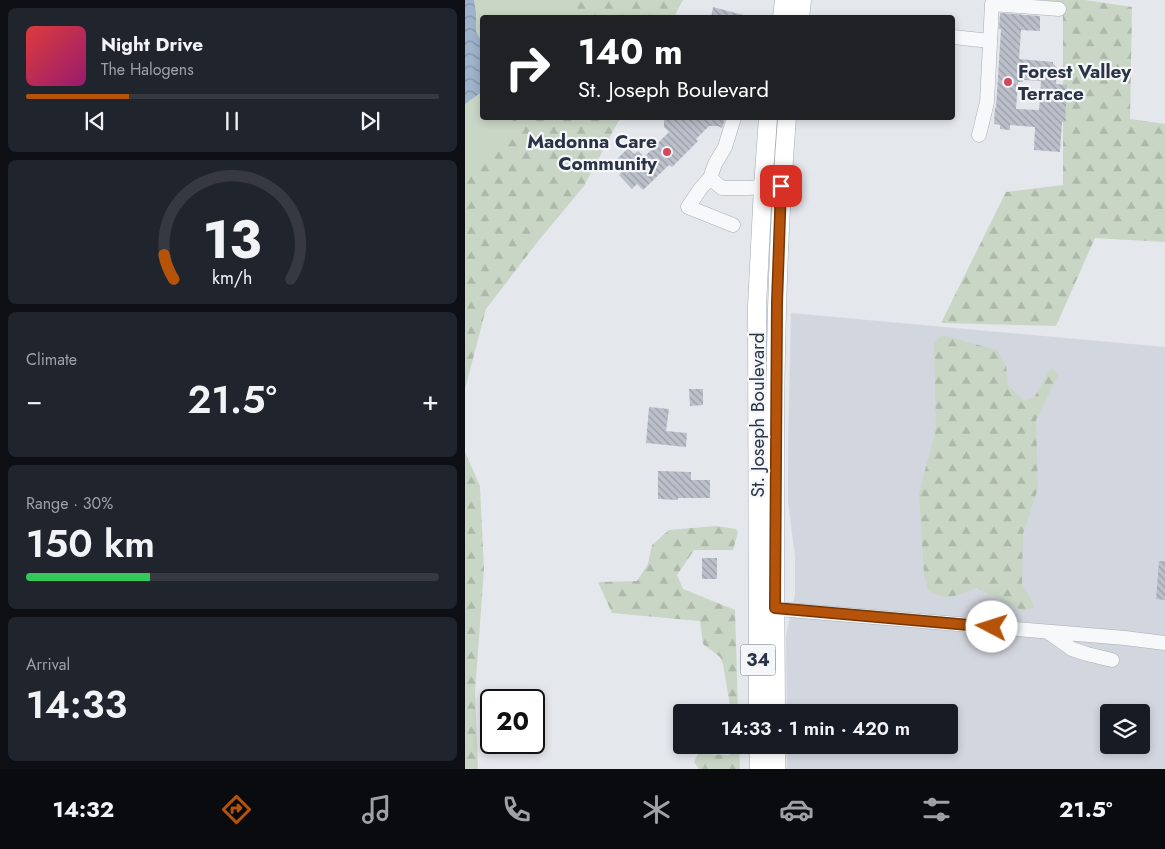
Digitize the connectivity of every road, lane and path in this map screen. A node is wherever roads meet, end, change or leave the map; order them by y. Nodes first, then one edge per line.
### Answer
1 (784, 0) edge
2 (802, 0) edge
3 (1059, 9) dead end
4 (782, 15) edge
5 (800, 15) edge
6 (955, 37) edge
7 (990, 42) junction
8 (733, 120) edge
9 (768, 120) edge
10 (787, 120) edge
11 (979, 134) dead end
12 (710, 178) junction
13 (781, 186) junction
14 (763, 187) junction
15 (733, 225) dead end
16 (775, 444) junction
17 (757, 445) junction
18 (757, 608) junction
19 (775, 608) junction
20 (1048, 632) junction
21 (1165, 643) edge
22 (1112, 660) dead end
23 (758, 704) edge
24 (776, 704) edge
25 (759, 754) edge
26 (776, 754) edge
27 (759, 769) edge
28 (776, 769) edge

1 - 4 main road
2 - 5 main road
3 - 7 lane
6 - 7 lane
7 - 11 lane
8 - 12 lane
9 - 14 main road, St. Joseph Boulevard / 34
10 - 13 main road, St. Joseph Boulevard / 34
12 - 14 lane
12 - 15 lane
13 - 14 main road
13 - 16 main road, St. Joseph Boulevard / 34
14 - 17 main road, St. Joseph Boulevard / 34
16 - 17 main road
16 - 19 main road, St. Joseph Boulevard / 34
17 - 18 main road, St. Joseph Boulevard / 34
18 - 19 lane
18 - 23 main road, St. Joseph Boulevard / 34
19 - 20 lane
19 - 24 main road, St. Joseph Boulevard / 34
20 - 21 lane
20 - 22 lane
25 - 27 main road
26 - 28 main road

